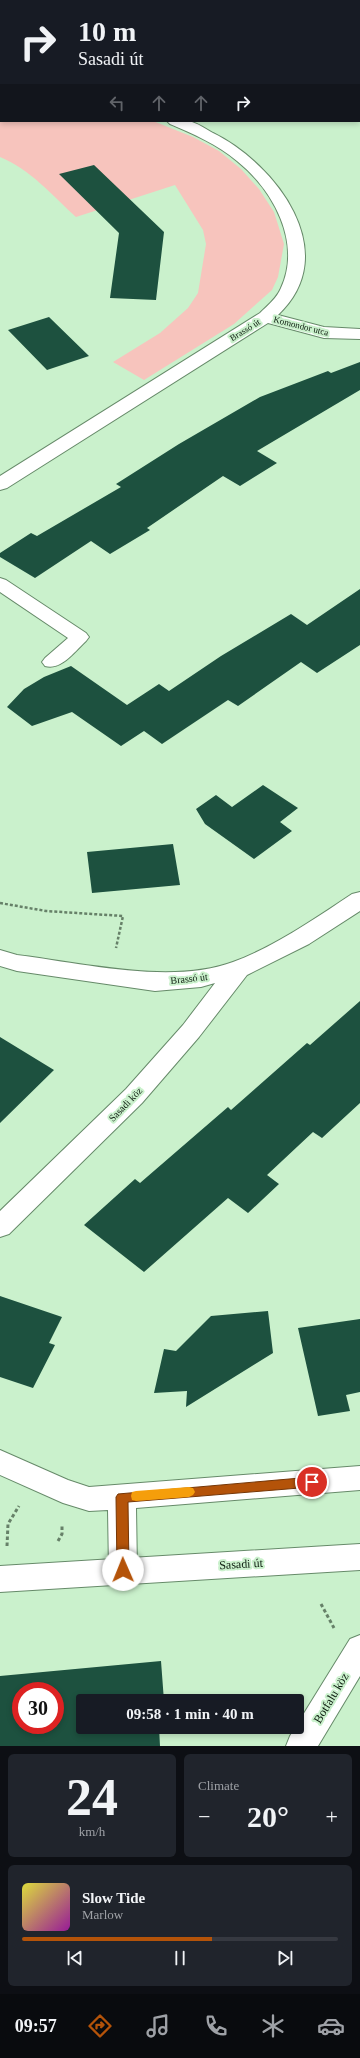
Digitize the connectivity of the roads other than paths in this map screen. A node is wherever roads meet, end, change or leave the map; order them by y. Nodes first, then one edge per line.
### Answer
1 (176, 122) edge
2 (266, 317) junction
3 (360, 334) edge
4 (0, 484) edge
5 (0, 584) edge
6 (52, 662) dead end
7 (360, 900) edge
8 (0, 958) edge
9 (239, 970) junction
10 (0, 1227) edge
11 (0, 1462) edge
12 (360, 1478) edge
13 (122, 1497) junction
14 (360, 1557) edge
15 (123, 1570) junction
16 (0, 1579) edge
17 (360, 1649) edge
18 (301, 1746) edge

1 - 2 street, Brassó út
2 - 3 street, Komondor utca
2 - 4 street, Brassó út
5 - 6 lane
7 - 9 street, Brassó út
8 - 9 street, Brassó út
9 - 10 street, Sasadi köz
11 - 13 street
12 - 13 street
13 - 15 street
14 - 15 street, Sasadi út
15 - 16 street, Sasadi út
17 - 18 street, Botfalu köz

